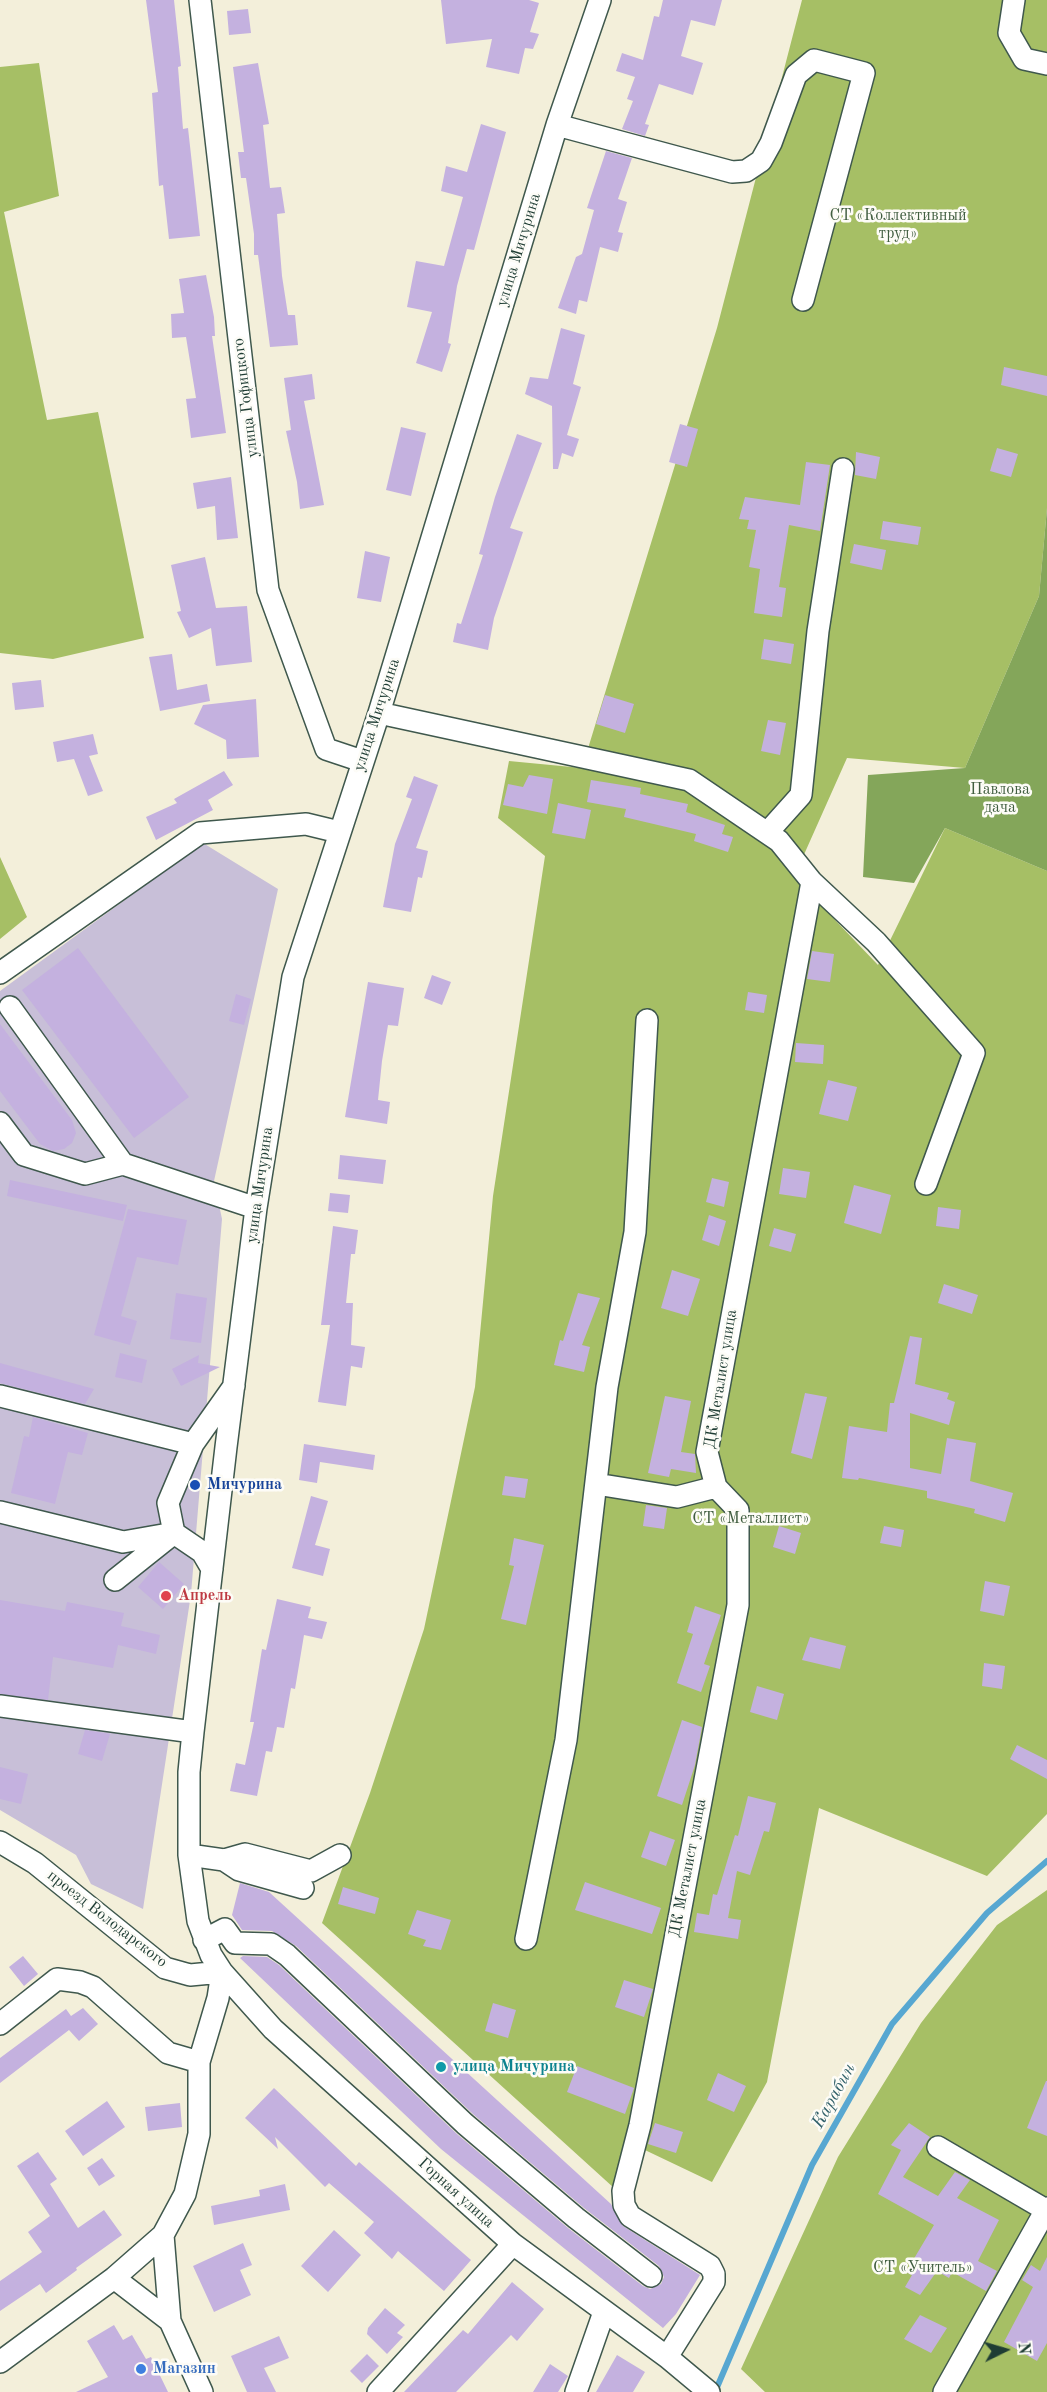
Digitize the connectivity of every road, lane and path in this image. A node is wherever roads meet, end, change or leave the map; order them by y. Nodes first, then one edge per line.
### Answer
1 (200, 0) edge
2 (600, 0) edge
3 (1014, 0) edge
4 (1047, 64) edge
5 (557, 125) junction
6 (803, 300) dead end
7 (843, 469) dead end
8 (379, 712) junction
9 (363, 761) junction
10 (339, 831) junction
11 (767, 833) junction
12 (812, 882) junction
13 (0, 973) edge
14 (10, 1007) dead end
15 (646, 1020) dead end
16 (0, 1123) edge
17 (123, 1164) junction
18 (927, 1184) dead end
19 (256, 1208) junction
20 (236, 1383) junction
21 (0, 1396) edge
22 (193, 1444) junction
23 (596, 1484) junction
24 (716, 1487) junction
25 (0, 1512) edge
26 (174, 1533) junction
27 (123, 1542) junction
28 (212, 1569) junction
29 (0, 1706) edge
30 (193, 1732) junction
31 (0, 1842) edge
32 (189, 1855) junction
33 (340, 1855) dead end
34 (224, 1860) junction
35 (303, 1888) dead end
36 (526, 1939) dead end
37 (204, 1940) junction
38 (222, 1972) junction
39 (0, 2024) edge
40 (200, 2062) junction
41 (938, 2147) dead end
42 (1046, 2209) edge
43 (163, 2235) junction
44 (513, 2244) junction
45 (651, 2276) dead end
46 (114, 2278) junction
47 (604, 2312) junction
48 (170, 2321) junction
49 (668, 2358) junction
50 (0, 2362) edge
51 (704, 2387) edge
52 (202, 2392) edge
53 (378, 2392) edge
54 (576, 2392) edge
55 (944, 2392) edge

1 - 9 street, улица Гофицкого
2 - 5 street, улица Мичурина
3 - 4 street
5 - 6 street
5 - 8 street, улица Мичурина
7 - 11 street
8 - 9 street, улица Мичурина
8 - 11 street
9 - 10 street, улица Мичурина
10 - 13 street
10 - 19 street, улица Мичурина
11 - 12 street
12 - 18 street
12 - 24 street, ДК Металист улица
14 - 17 street
15 - 23 street
16 - 17 street
17 - 19 street
19 - 20 street, улица Мичурина
20 - 22 street
20 - 28 street, улица Мичурина
21 - 22 street
22 - 26 street
23 - 24 street
23 - 36 street
24 - 49 street, ДК Металист улица
25 - 27 street
26 - 27 street
26 - 27 street
26 - 28 street
28 - 30 street, улица Мичурина
29 - 30 street
30 - 32 street, улица Мичурина
31 - 38 street, проезд Володарского
32 - 34 street
32 - 37 street, улица Мичурина
33 - 34 street
34 - 35 street
37 - 38 street, улица Мичурина
37 - 45 street
38 - 40 street
38 - 44 street, Горная улица
39 - 40 street
40 - 43 street
41 - 42 street
42 - 55 street
43 - 46 street
43 - 48 street
44 - 47 street, Горная улица
44 - 53 street
46 - 48 street
46 - 50 street
47 - 49 street, Горная улица
47 - 54 street
48 - 52 street
49 - 51 street, Горная улица

